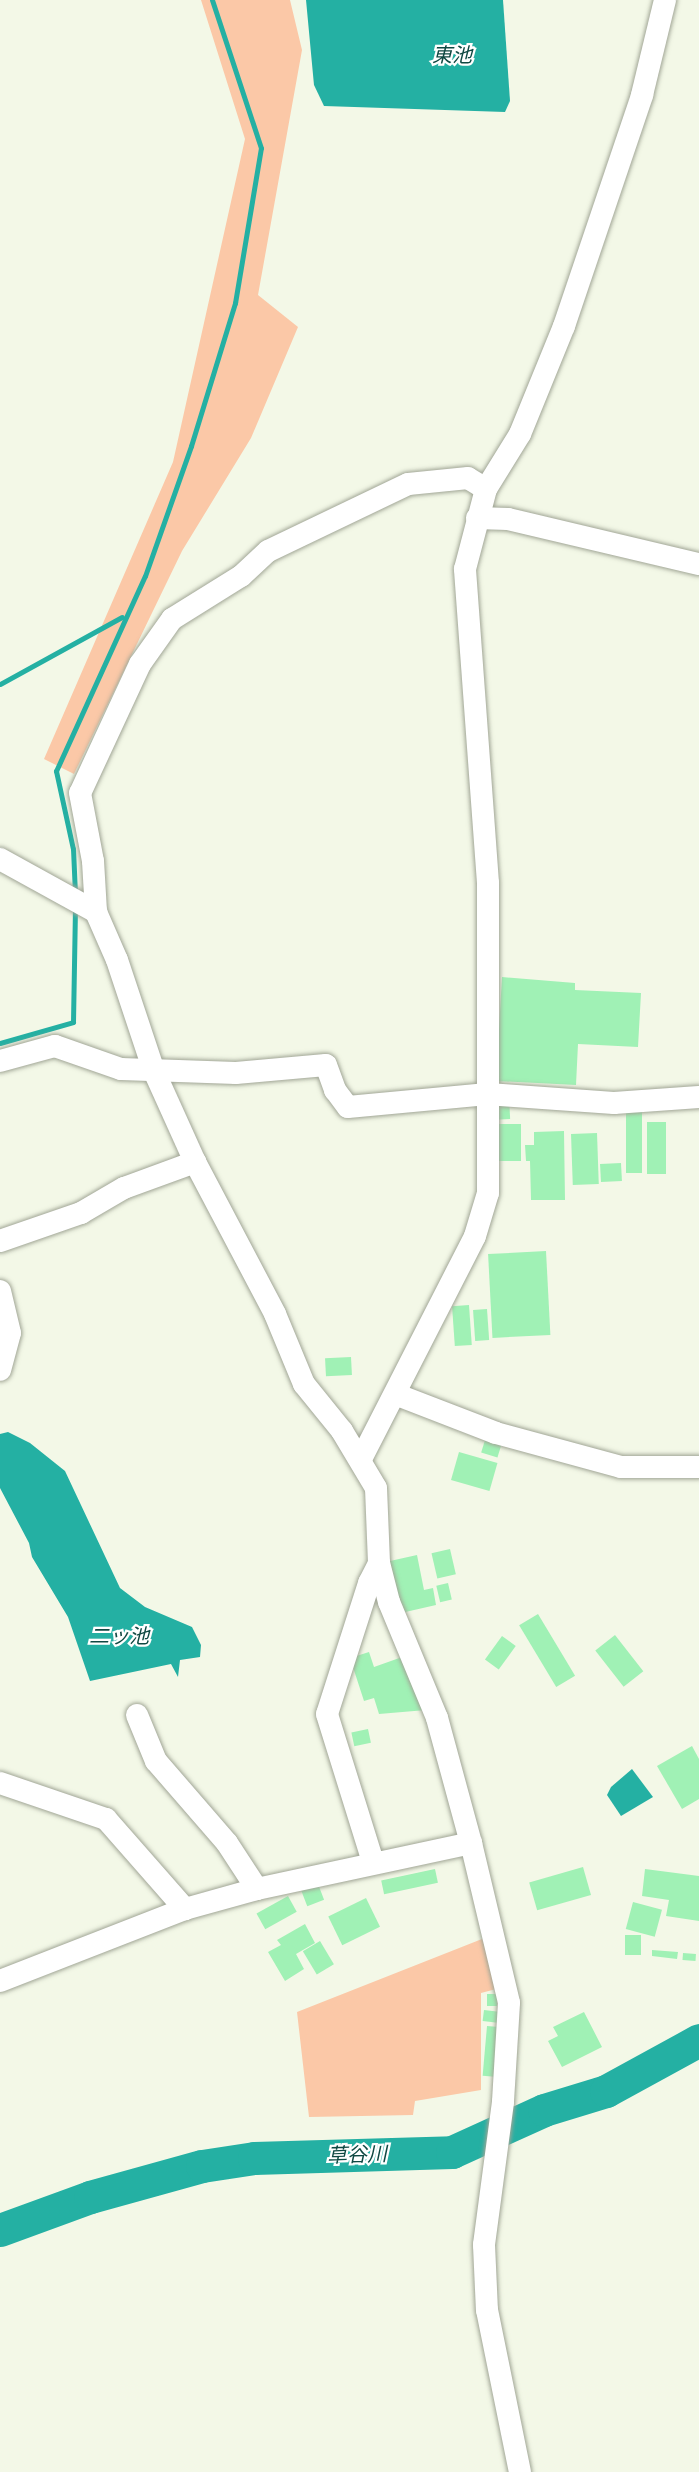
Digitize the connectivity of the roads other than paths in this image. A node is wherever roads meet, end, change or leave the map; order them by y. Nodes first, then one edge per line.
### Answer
1 (665, 0) edge
2 (486, 489) junction
3 (477, 518) junction
4 (699, 564) edge
5 (0, 859) edge
6 (96, 912) junction
7 (0, 1061) edge
8 (154, 1071) junction
9 (487, 1094) junction
10 (699, 1097) edge
11 (195, 1162) junction
12 (0, 1241) edge
13 (0, 1291) edge
14 (0, 1370) edge
15 (395, 1394) junction
16 (361, 1459) junction
17 (699, 1467) edge
18 (379, 1563) junction
19 (137, 1714) dead end
20 (0, 1783) edge
21 (471, 1843) junction
22 (373, 1862) junction
23 (257, 1889) junction
24 (184, 1909) junction
25 (0, 1981) edge
26 (520, 2472) edge

1 - 2 street
2 - 3 street
2 - 6 street
3 - 4 street
3 - 9 street
5 - 6 street
6 - 8 street
7 - 8 street
8 - 9 street
8 - 11 street
9 - 10 street
9 - 15 street
11 - 12 street
11 - 16 street
13 - 14 street
15 - 16 street
15 - 17 street
16 - 18 street
18 - 21 street
18 - 22 street
19 - 23 street
20 - 24 street
21 - 22 street
21 - 26 street
22 - 23 street
23 - 24 street
24 - 25 street

